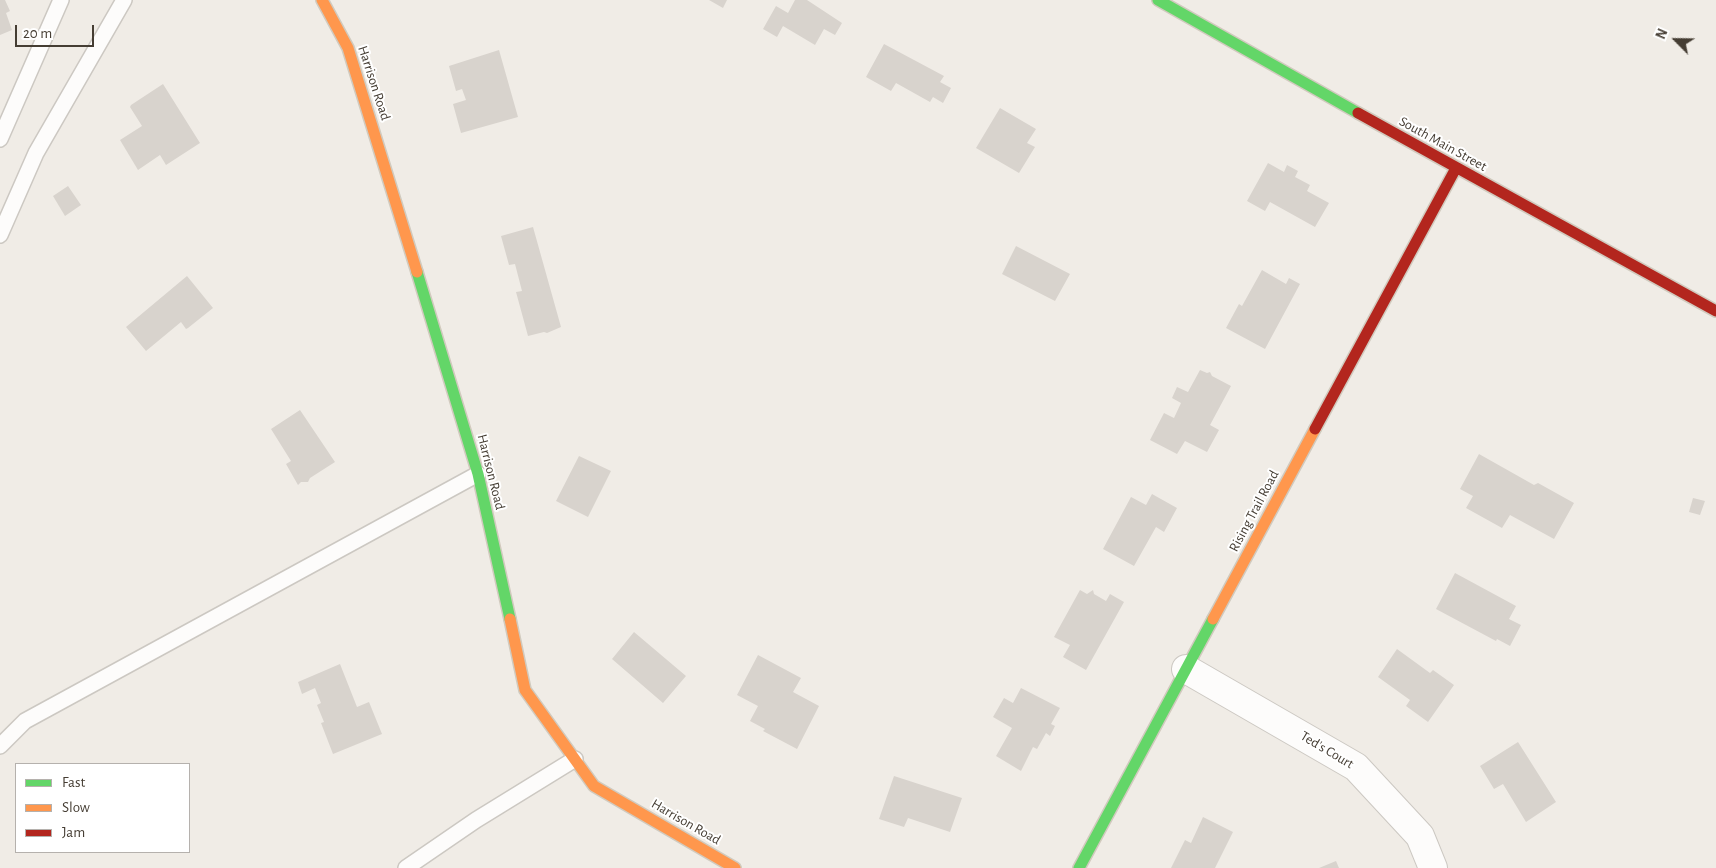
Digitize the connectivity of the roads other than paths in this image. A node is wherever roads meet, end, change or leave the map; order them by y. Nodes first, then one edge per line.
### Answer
1 (60, 0) edge
2 (124, 0) edge
3 (322, 0) edge
4 (1158, 0) edge
5 (0, 138) edge
6 (1456, 168) junction
7 (0, 235) edge
8 (1714, 304) edge
9 (478, 474) junction
10 (1186, 669) junction
11 (0, 746) edge
12 (575, 759) junction
13 (406, 868) edge
14 (735, 868) edge
15 (1079, 868) edge
16 (1433, 868) edge

1 - 5 lane
2 - 7 lane
3 - 9 main road, Harrison Road
4 - 6 main road, South Main Street
6 - 8 main road, South Main Street
6 - 10 main road, Rising Trail Road
9 - 11 lane
9 - 12 main road, Harrison Road
10 - 15 main road, Rising Trail Road
10 - 16 street, Ted's Court
12 - 13 lane
12 - 14 main road, Harrison Road

